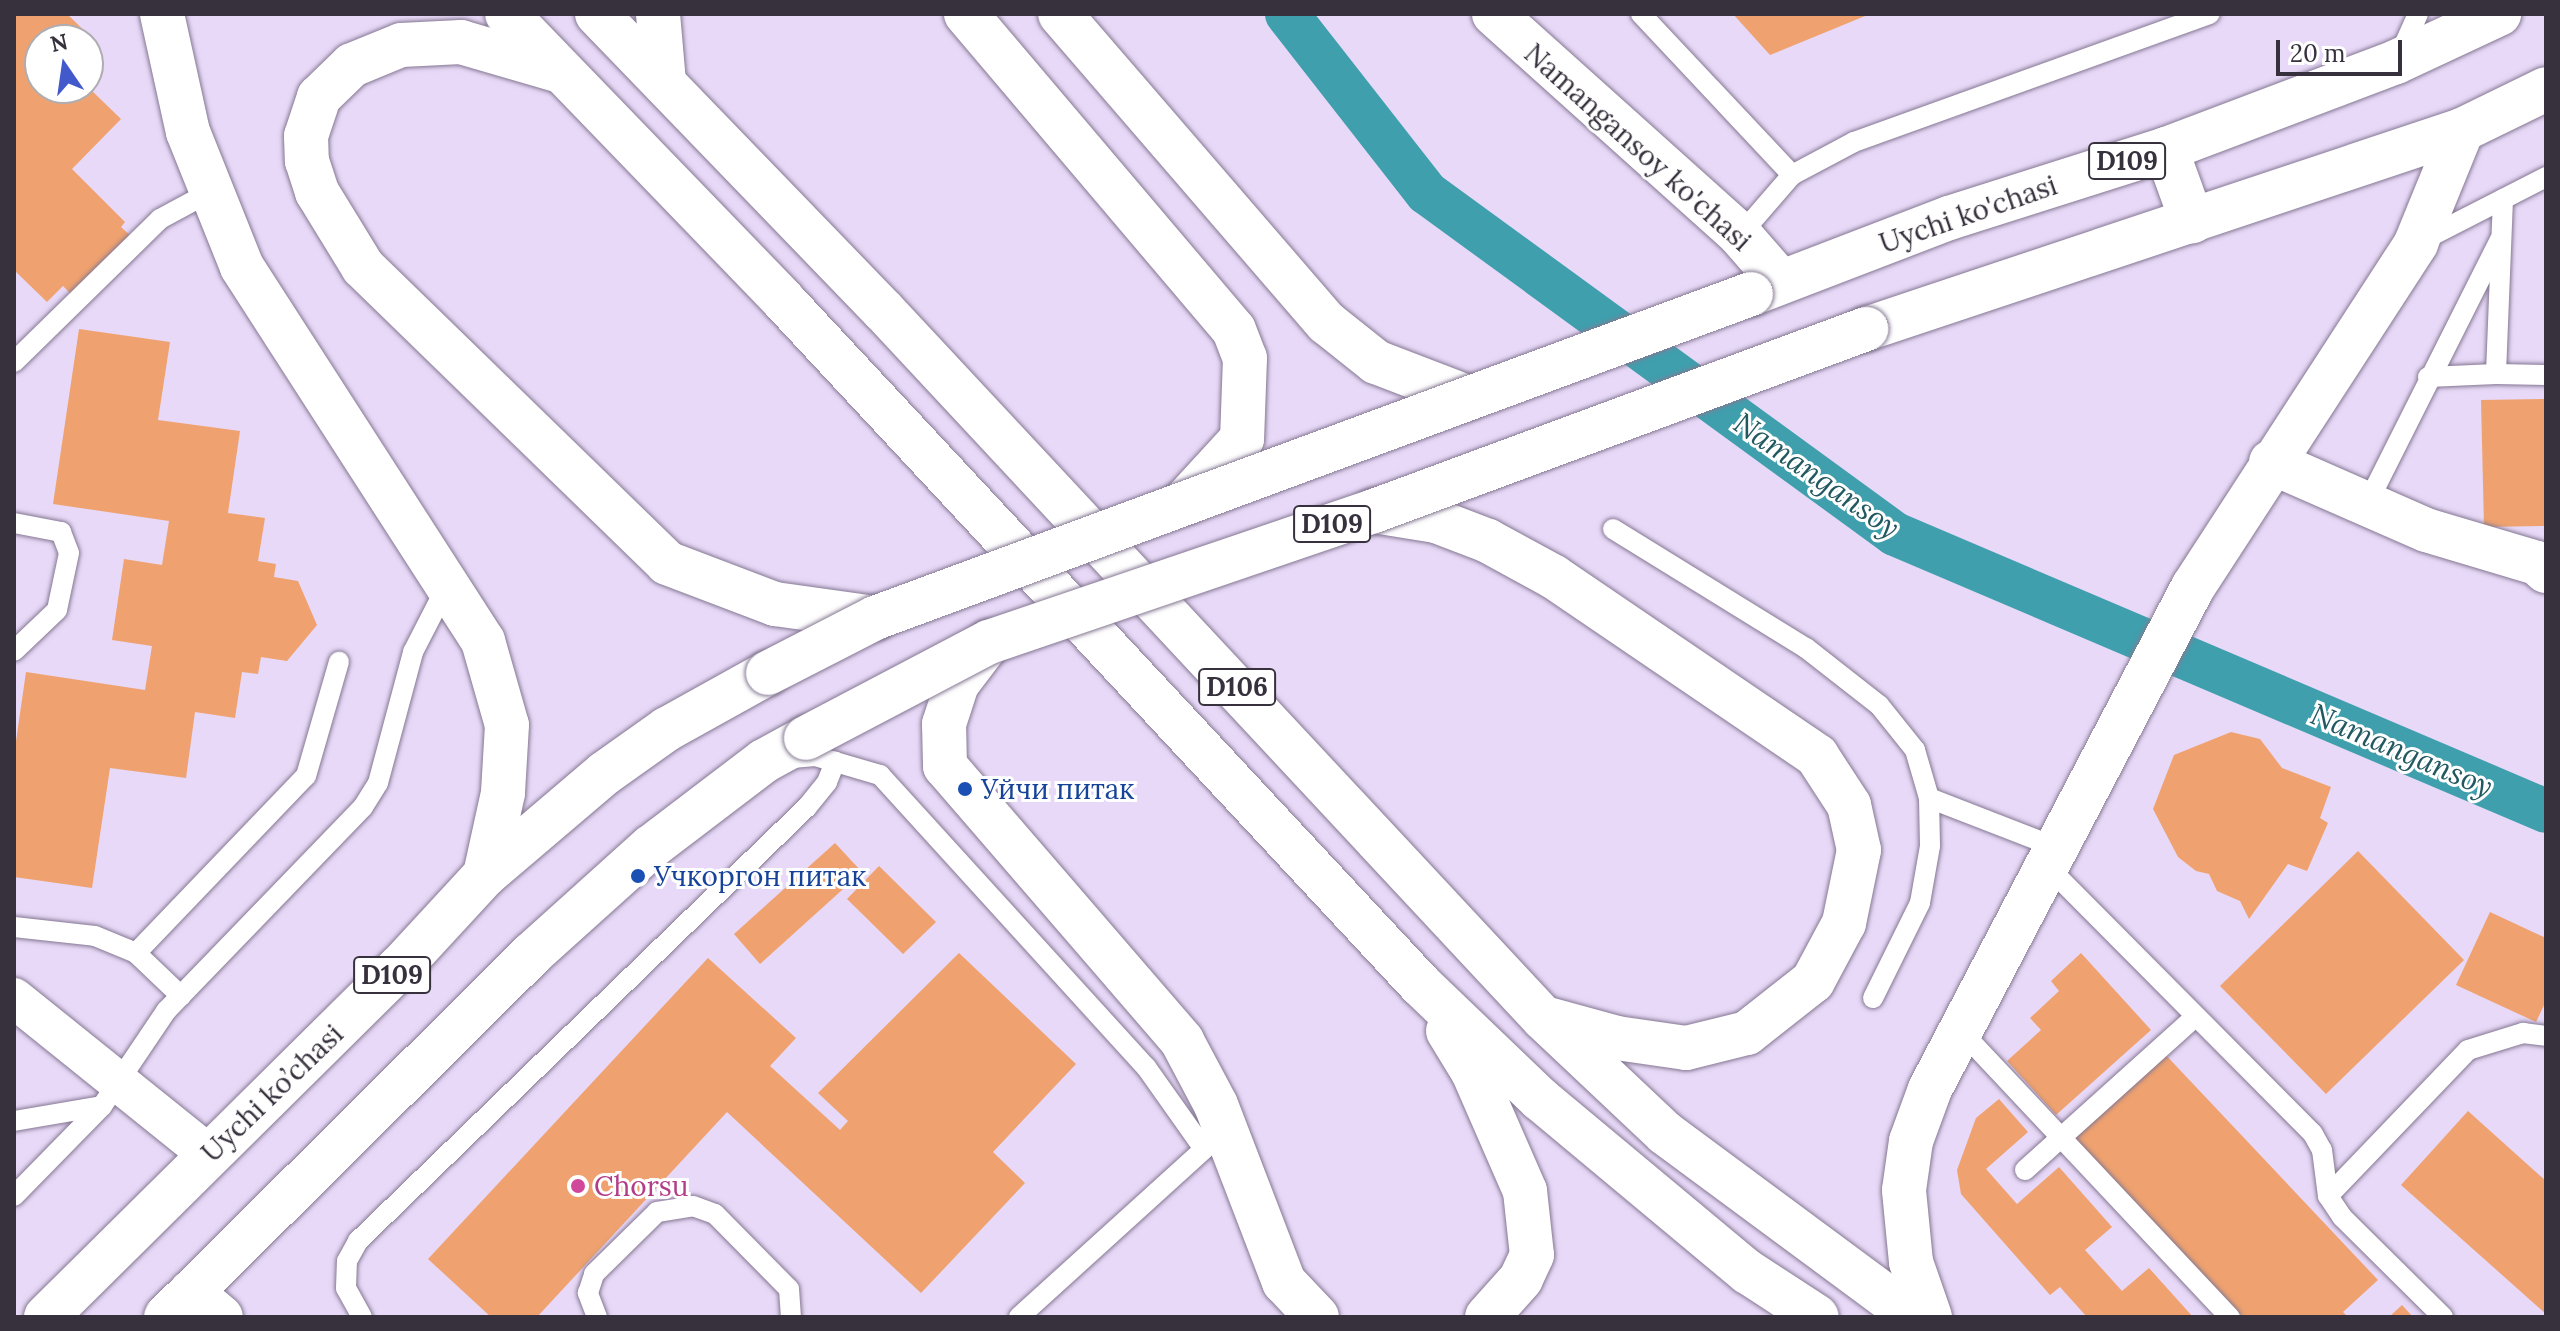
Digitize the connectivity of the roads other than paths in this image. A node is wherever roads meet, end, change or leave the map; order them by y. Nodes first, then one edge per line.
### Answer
1 (162, 14) edge
2 (507, 14) edge
3 (597, 14) edge
4 (658, 14) edge
5 (966, 14) edge
6 (1060, 14) edge
7 (1494, 14) edge
8 (1641, 14) edge
9 (2210, 14) edge
10 (2418, 14) edge
11 (2499, 14) edge
12 (2396, 62) junction
13 (563, 72) junction
14 (664, 83) junction
15 (2546, 89) edge
16 (2462, 130) junction
17 (2166, 149) junction
18 (1792, 175) junction
19 (2546, 177) edge
20 (212, 191) junction
21 (2503, 199) junction
22 (2192, 221) junction
23 (1740, 235) junction
24 (2500, 240) junction
25 (2416, 243) junction
26 (1766, 288) junction
27 (14, 362) edge
28 (2496, 374) junction
29 (2546, 375) edge
30 (2428, 377) junction
31 (1467, 397) junction
32 (2271, 462) junction
33 (1185, 501) junction
34 (2367, 504) junction
35 (1374, 511) junction
36 (14, 523) edge
37 (1613, 529) dead end
38 (2543, 566) edge
39 (449, 582) junction
40 (875, 618) junction
41 (989, 642) junction
42 (14, 651) edge
43 (339, 662) dead end
44 (820, 750) junction
45 (1929, 798) junction
46 (2053, 857) junction
47 (485, 875) junction
48 (14, 927) edge
49 (136, 953) junction
50 (1420, 984) junction
51 (181, 996) junction
52 (14, 998) edge
53 (1873, 998) dead end
54 (1543, 1018) junction
55 (2194, 1018) junction
56 (1961, 1031) junction
57 (2546, 1036) edge
58 (110, 1094) junction
59 (1216, 1105) junction
60 (14, 1121) edge
61 (2063, 1136) junction
62 (1204, 1149) junction
63 (208, 1154) junction
64 (2025, 1170) dead end
65 (14, 1196) edge
66 (2328, 1196) junction
67 (192, 1309) edge
68 (46, 1317) edge
69 (362, 1317) edge
70 (597, 1317) edge
71 (791, 1317) edge
72 (1019, 1317) edge
73 (1317, 1317) edge
74 (1487, 1317) edge
75 (1817, 1317) edge
76 (1914, 1317) edge
77 (1930, 1317) edge
78 (2230, 1317) edge
79 (2443, 1317) edge

1 - 20 main road
2 - 13 main road, D106
3 - 14 main road, D106
4 - 14 main road
5 - 33 main road
6 - 31 main road
7 - 23 main road, Namangansoy ko'chasi
8 - 18 lane
9 - 18 lane
10 - 12 lane
11 - 12 main road, Uychi ko'chasi / D109
12 - 17 main road, Uychi ko'chasi / D109
13 - 40 main road
13 - 50 main road, D106
14 - 54 main road, D106
15 - 16 main road, D109
16 - 22 main road, D109
16 - 25 main road
17 - 22 main road
17 - 26 main road, Uychi ko'chasi / D109
18 - 23 lane
19 - 21 lane
20 - 27 lane
20 - 39 main road
21 - 24 lane
21 - 25 lane
22 - 35 main road, D109, bridge
23 - 26 main road, Namangansoy ko'chasi
24 - 28 lane
24 - 30 lane
25 - 32 main road
26 - 31 main road, D109, bridge
28 - 29 lane
28 - 30 lane
30 - 34 lane
31 - 33 main road, D109, bridge
32 - 34 main road
32 - 46 main road
33 - 40 main road, D109, bridge
34 - 38 main road
35 - 41 main road, D109, bridge
35 - 54 main road
36 - 42 lane
37 - 45 lane
39 - 47 main road
39 - 51 lane
40 - 47 main road, Uychi ko’chasi / D109, bridge
41 - 44 main road, D109, bridge
41 - 59 main road
43 - 49 lane
44 - 62 lane
44 - 67 main road, D109
44 - 69 lane
45 - 46 lane
45 - 53 lane
46 - 55 lane
46 - 56 main road
47 - 63 main road, Uychi ko’chasi / D109
48 - 49 lane
49 - 51 lane
50 - 74 main road
50 - 75 main road, D106
51 - 58 lane
52 - 58 street
54 - 76 main road, D106
55 - 61 lane
55 - 66 lane
56 - 61 lane
56 - 77 main road
57 - 66 lane
58 - 60 lane
58 - 63 street
58 - 65 lane
59 - 62 lane
59 - 73 main road
61 - 64 lane
61 - 78 lane
62 - 72 lane
63 - 68 main road, Uychi ko’chasi / D109
66 - 79 lane
70 - 71 lane

